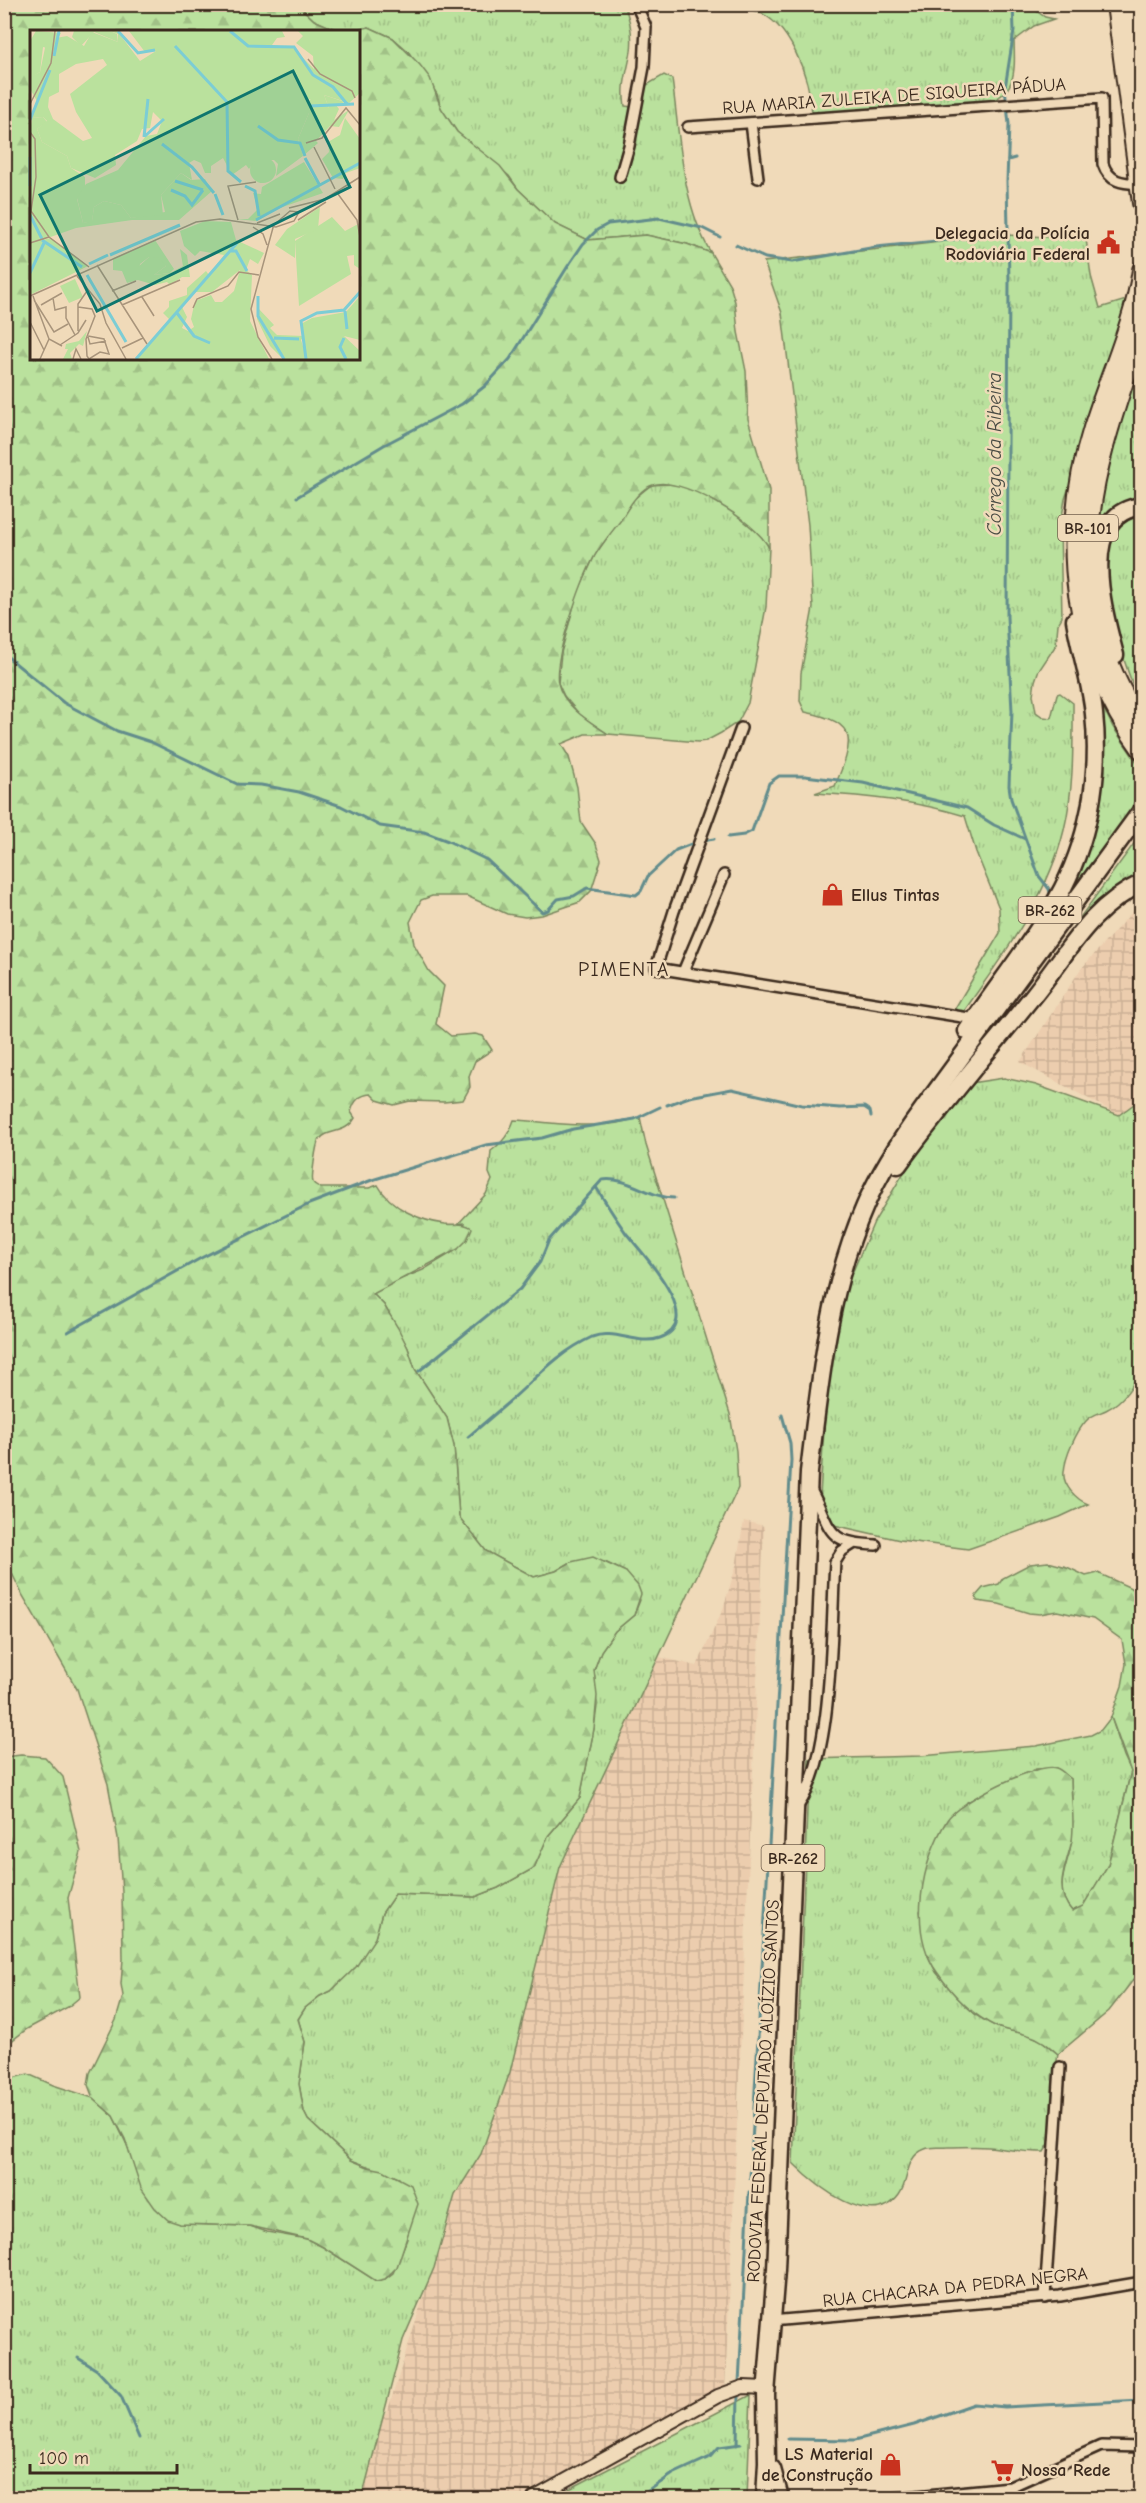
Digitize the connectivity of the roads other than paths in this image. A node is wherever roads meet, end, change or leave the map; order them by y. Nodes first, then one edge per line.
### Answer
1 (636, 4) edge
2 (1105, 4) edge
3 (1116, 4) edge
4 (1130, 4) edge
5 (1135, 53) junction
6 (1142, 78) edge
7 (1134, 100) edge
8 (751, 123) junction
9 (688, 127) dead end
10 (620, 177) dead end
11 (758, 178) dead end
12 (1139, 184) junction
13 (1142, 203) edge
14 (1142, 270) edge
15 (1142, 327) edge
16 (1142, 506) edge
17 (1074, 562) junction
18 (1142, 724) edge
19 (741, 728) dead end
20 (1142, 750) edge
21 (1142, 810) edge
22 (1142, 827) edge
23 (724, 875) dead end
24 (1142, 883) edge
25 (683, 972) junction
26 (975, 1019) junction
27 (889, 1178) junction
28 (862, 1214) junction
29 (847, 1258) junction
30 (809, 1485) junction
31 (853, 1544) junction
32 (876, 1545) dead end
33 (795, 1810) junction
34 (1060, 2067) dead end
35 (1142, 2282) edge
36 (1045, 2298) junction
37 (771, 2321) junction
38 (766, 2391) junction
39 (767, 2445) junction
40 (1142, 2447) edge
41 (946, 2496) edge
42 (534, 2499) edge
43 (759, 2499) edge
44 (765, 2499) edge
45 (780, 2499) edge
46 (896, 2499) edge

1 - 10 street
2 - 7 highway
3 - 7 highway
4 - 5 highway
5 - 6 highway
5 - 7 highway
7 - 12 highway
8 - 9 street, RUA MARIA ZULEIKA DE SIQUEIRA PÁDUA
8 - 11 street
8 - 12 street, RUA MARIA ZULEIKA DE SIQUEIRA PÁDUA
12 - 13 highway
14 - 17 highway, BR-101
15 - 18 highway, BR-101
16 - 18 highway
17 - 20 highway, BR-101
17 - 26 highway, BR-262
19 - 25 street
21 - 28 highway, BR-262
22 - 27 highway, BR-262
23 - 25 street
24 - 27 highway, BR-262
25 - 26 street
26 - 28 highway, BR-262
27 - 29 highway, BR-262
28 - 29 highway, BR-262
29 - 30 highway, RODOVIA FEDERAL DEPUTADO ALOÍZIO SANTOS / BR-262
30 - 31 street
30 - 33 highway, RODOVIA FEDERAL DEPUTADO ALOÍZIO SANTOS / BR-262
31 - 32 street
31 - 33 street
33 - 37 highway, RODOVIA FEDERAL DEPUTADO ALOÍZIO SANTOS / BR-262
34 - 36 street
35 - 36 street, RUA CHACARA DA PEDRA NEGRA
36 - 37 street, RUA CHACARA DA PEDRA NEGRA
37 - 38 highway, RODOVIA FEDERAL DEPUTADO ALOÍZIO SANTOS / BR-262
38 - 39 highway, RODOVIA FEDERAL DEPUTADO ALOÍZIO SANTOS / BR-262
38 - 42 street
38 - 43 highway
39 - 44 highway, RODOVIA FEDERAL DEPUTADO ALOÍZIO SANTOS / BR-262
39 - 45 highway
40 - 41 street
41 - 46 street

